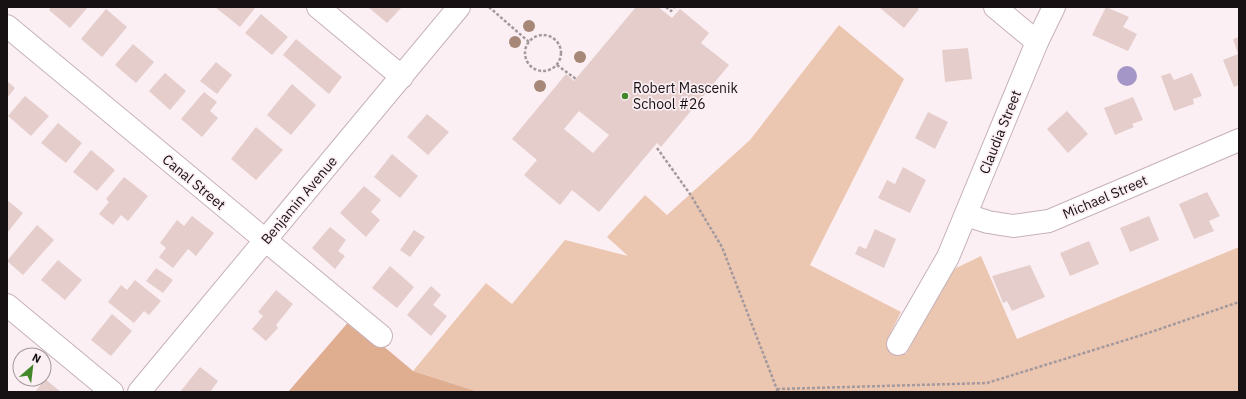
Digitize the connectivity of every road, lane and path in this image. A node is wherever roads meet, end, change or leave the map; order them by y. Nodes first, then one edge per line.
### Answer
1 (318, 7) edge
2 (459, 7) edge
3 (489, 7) edge
4 (666, 7) edge
5 (674, 7) edge
6 (995, 7) edge
7 (1054, 7) edge
8 (7, 26) edge
9 (529, 42) junction
10 (1037, 42) junction
11 (557, 64) junction
12 (402, 77) junction
13 (576, 79) dead end
14 (1239, 140) edge
15 (657, 148) dead end
16 (966, 215) junction
17 (265, 241) junction
18 (1239, 302) edge
19 (7, 305) edge
20 (381, 336) dead end
21 (898, 344) dead end
22 (777, 391) edge
23 (112, 392) edge
24 (139, 392) edge

1 - 12 street
2 - 12 street, Benjamin Avenue
3 - 9 path
4 - 5 path
6 - 10 street
7 - 10 street, Claudia Street
8 - 17 street, Canal Street
9 - 11 path
9 - 11 path
10 - 16 street, Claudia Street
11 - 13 path
12 - 17 street, Benjamin Avenue
14 - 16 street, Michael Street
15 - 22 path
16 - 21 street, Claudia Street
17 - 20 street, Canal Street
17 - 24 street, Benjamin Avenue
18 - 22 path
19 - 23 street

